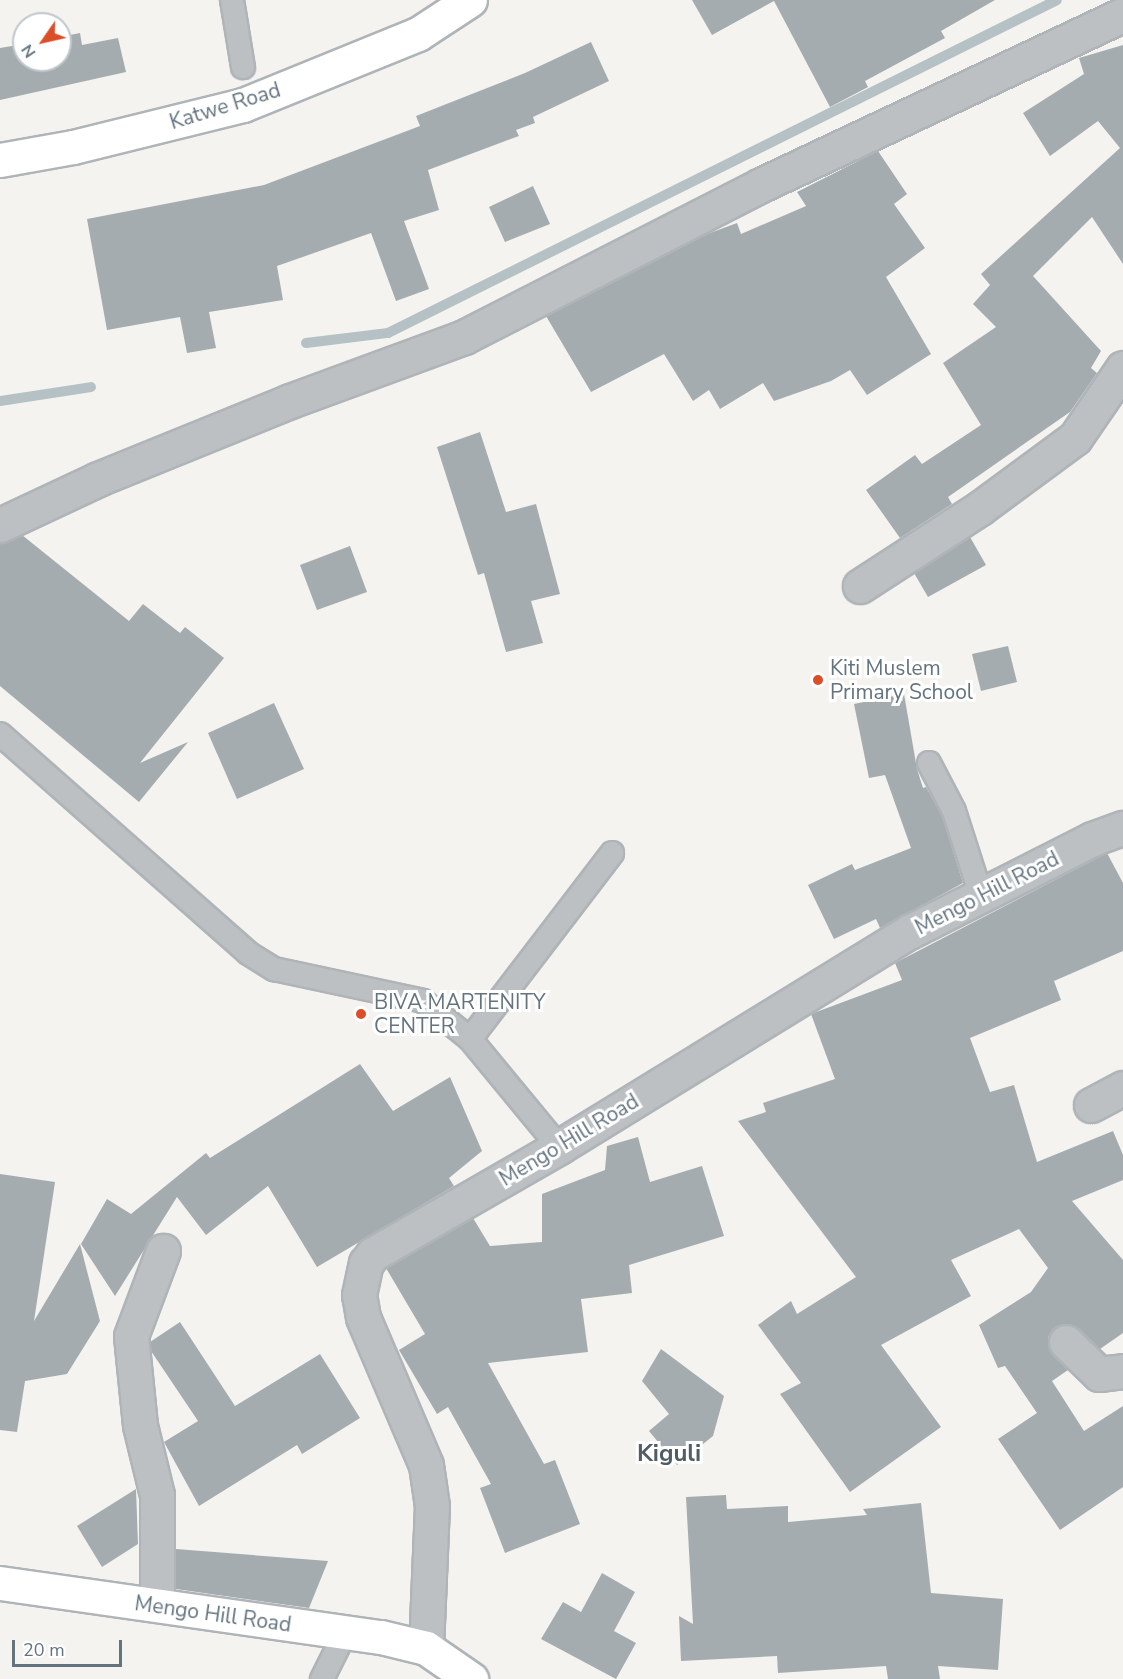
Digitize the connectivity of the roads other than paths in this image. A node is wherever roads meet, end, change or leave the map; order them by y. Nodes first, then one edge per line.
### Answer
1 (232, 0) edge
2 (470, 0) edge
3 (1123, 15) edge
4 (243, 67) dead end
5 (0, 160) edge
6 (1123, 368) edge
7 (0, 525) edge
8 (860, 586) dead end
9 (0, 734) edge
10 (929, 763) dead end
11 (1123, 828) edge
12 (612, 853) dead end
13 (981, 895) junction
14 (470, 1040) junction
15 (1123, 1088) edge
16 (1091, 1104) dead end
17 (559, 1147) junction
18 (163, 1251) dead end
19 (1066, 1342) dead end
20 (1123, 1371) edge
21 (0, 1583) edge
22 (157, 1605) junction
23 (345, 1633) junction
24 (426, 1647) junction
25 (322, 1679) edge
26 (471, 1679) edge

1 - 4 lane
2 - 5 main road, Katwe Road
3 - 7 street
6 - 8 street
9 - 14 lane
10 - 13 lane
11 - 13 street, Mengo Hill Road
12 - 14 lane
13 - 17 street, Mengo Hill Road
14 - 17 lane
15 - 16 street
17 - 24 street, Mengo Hill Road
18 - 22 street
19 - 20 street
21 - 22 main road, Mengo Hill Road
22 - 23 main road, Mengo Hill Road
23 - 24 main road, Mengo Hill Road
23 - 25 lane
24 - 26 main road, Mengo Hill Road

